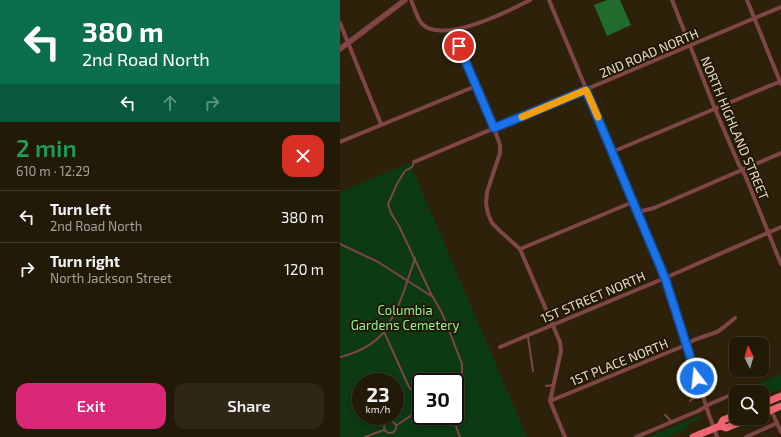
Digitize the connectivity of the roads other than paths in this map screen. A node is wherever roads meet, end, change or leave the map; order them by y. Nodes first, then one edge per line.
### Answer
1 (405, 0) edge
2 (411, 0) edge
3 (530, 0) edge
4 (549, 0) edge
5 (672, 0) edge
6 (747, 0) edge
7 (781, 7) edge
8 (754, 18) junction
9 (340, 23) edge
10 (453, 30) junction
11 (349, 43) junction
12 (689, 46) junction
13 (340, 49) edge
14 (781, 82) edge
15 (476, 86) junction
16 (586, 90) junction
17 (715, 109) junction
18 (381, 124) junction
19 (494, 128) junction
20 (340, 142) edge
21 (612, 152) junction
22 (781, 153) edge
23 (414, 162) joint
24 (742, 170) junction
25 (633, 202) junction
26 (638, 212) junction
27 (781, 228) edge
28 (768, 233) junction
29 (340, 244) edge
30 (520, 249) junction
31 (415, 258) junction
32 (781, 264) edge
33 (665, 278) junction
34 (407, 280) junction
35 (433, 296) junction
36 (735, 318) dead end
37 (552, 325) junction
38 (384, 332) junction
39 (527, 335) junction
40 (687, 344) junction
41 (500, 347) dead end
42 (340, 357) edge
43 (533, 371) dead end
44 (462, 373) edge
45 (554, 385) junction
46 (546, 386) dead end
47 (412, 391) edge
48 (701, 391) junction
49 (729, 396) edge
50 (781, 396) edge
51 (550, 401) junction
52 (690, 401) dead end
53 (769, 401) edge
54 (706, 406) junction
55 (781, 406) edge
56 (771, 410) joint
57 (665, 415) dead end
58 (729, 417) edge
59 (672, 422) junction
60 (777, 423) junction
61 (384, 425) edge
62 (396, 425) edge
63 (455, 425) edge
64 (734, 425) edge
65 (717, 427) junction
66 (384, 430) junction
67 (781, 432) edge
68 (365, 437) edge
69 (460, 437) edge
70 (565, 437) edge
71 (636, 437) edge
72 (693, 437) edge
73 (717, 437) edge
74 (746, 437) edge

1 - 11 street
2 - 10 street
3 - 10 street
4 - 16 street
5 - 12 street, NORTH HIGHLAND STREET
6 - 8 street
7 - 8 street, 2ND ROAD NORTH
8 - 12 street, 2ND ROAD NORTH
8 - 14 street
9 - 11 street
10 - 15 street
11 - 13 street
11 - 18 street
12 - 16 street, 2ND ROAD NORTH
12 - 17 street, NORTH HIGHLAND STREET
14 - 17 street
15 - 18 street
15 - 19 street
16 - 19 street, 2ND ROAD NORTH
16 - 21 street
17 - 21 street
17 - 24 street, NORTH HIGHLAND STREET
18 - 20 street
19 - 23 street, 2ND ROAD NORTH
19 - 30 street
21 - 25 street
22 - 24 street
23 - 31 lane
24 - 26 street
24 - 28 street, NORTH HIGHLAND STREET
25 - 26 street
25 - 30 street
26 - 33 street
27 - 28 street, 1ST STREET NORTH
28 - 32 street, NORTH HIGHLAND STREET
28 - 33 street, 1ST STREET NORTH
29 - 34 lane
30 - 37 street
31 - 34 lane
31 - 35 lane
33 - 37 street, 1ST STREET NORTH
33 - 40 street
34 - 35 lane
34 - 38 lane
35 - 44 lane
36 - 40 street, 1ST PLACE NORTH
37 - 39 street, 1ST STREET NORTH
37 - 45 street
38 - 42 lane
38 - 47 lane
39 - 41 street, 1ST STREET NORTH
39 - 43 lane
40 - 48 street
40 - 51 street, 1ST PLACE NORTH
45 - 46 lane
45 - 51 street
48 - 52 lane
48 - 54 street
49 - 54 street
50 - 53 highway
51 - 70 street
54 - 59 street
54 - 65 street
55 - 56 highway
56 - 60 street
57 - 59 lane
58 - 65 highway
59 - 71 street
60 - 67 street
60 - 74 street
61 - 66 lane
62 - 66 lane
63 - 69 lane
64 - 65 highway
65 - 72 highway
65 - 73 street
66 - 68 lane

